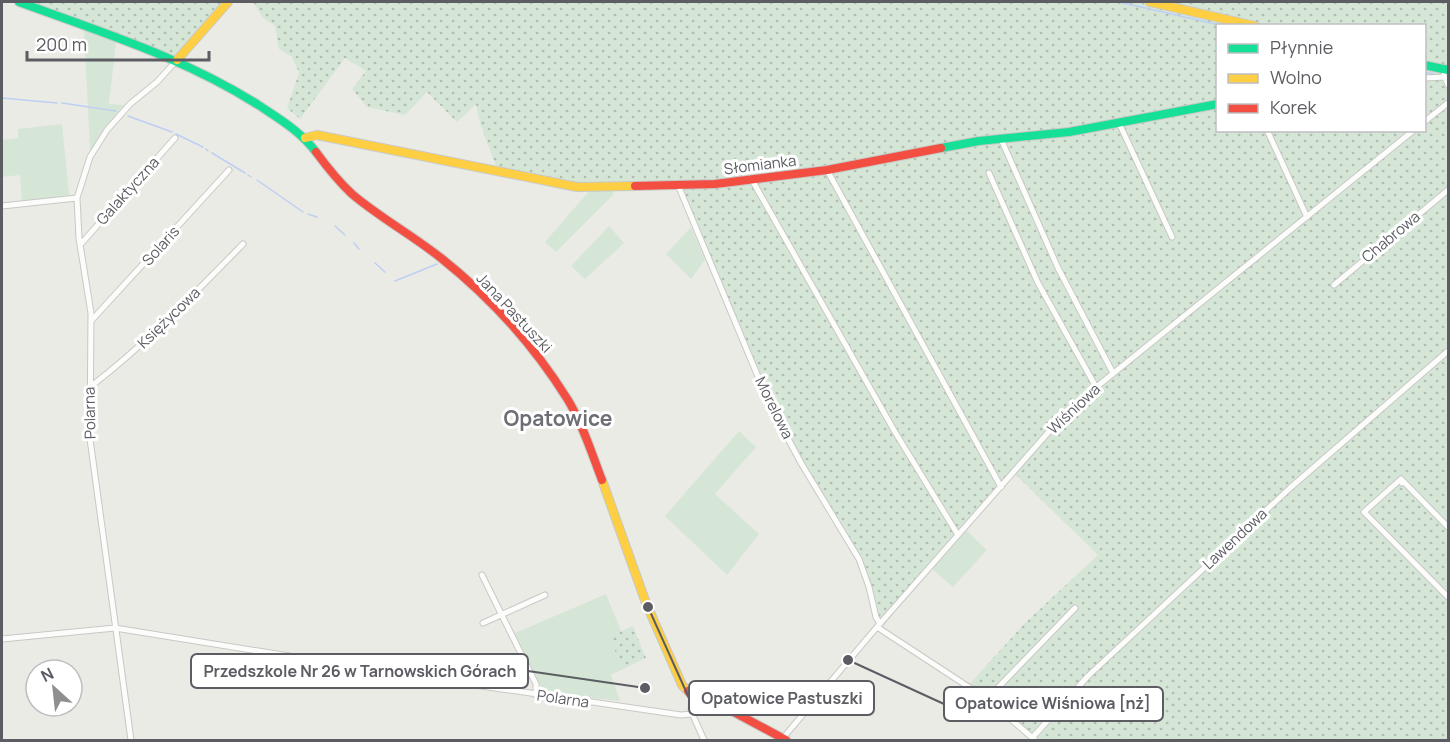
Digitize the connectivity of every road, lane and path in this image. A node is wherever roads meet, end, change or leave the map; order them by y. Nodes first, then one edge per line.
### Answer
1 (19, 2) edge
2 (228, 2) edge
3 (1150, 2) edge
4 (1246, 24) edge
5 (177, 60) junction
6 (1426, 65) edge
7 (1445, 72) edge
8 (1426, 78) edge
9 (1449, 86) edge
10 (1449, 96) edge
11 (1216, 104) edge
12 (1446, 105) edge
13 (1426, 121) edge
14 (1119, 123) junction
15 (1268, 132) edge
16 (1412, 132) edge
17 (175, 138) dead end
18 (305, 138) junction
19 (1001, 139) junction
20 (229, 170) dead end
21 (827, 170) junction
22 (989, 173) dead end
23 (752, 180) junction
24 (678, 185) junction
25 (1449, 190) edge
26 (77, 198) junction
27 (2, 206) edge
28 (1307, 217) junction
29 (1172, 237) dead end
30 (243, 244) dead end
31 (80, 245) junction
32 (1334, 285) dead end
33 (91, 321) junction
34 (1449, 351) edge
35 (1113, 373) junction
36 (90, 387) junction
37 (1096, 387) junction
38 (1001, 487) junction
39 (1449, 527) edge
40 (958, 535) junction
41 (482, 575) dead end
42 (545, 595) dead end
43 (1449, 597) edge
44 (1075, 608) dead end
45 (502, 615) junction
46 (483, 623) dead end
47 (878, 626) junction
48 (115, 628) junction
49 (2, 639) edge
50 (536, 695) junction
51 (692, 696) junction
52 (987, 699) junction
53 (692, 714) junction
54 (784, 740) edge
55 (1034, 740) edge
56 (131, 741) edge
57 (704, 741) edge

1 - 5 main road, Jana Pastuszki
2 - 5 main road
3 - 4 main road
5 - 18 main road, Jana Pastuszki
5 - 26 street
6 - 7 main road
7 - 8 street
7 - 9 street
10 - 12 street
11 - 14 main road, Słomianka
12 - 13 street
14 - 19 main road, Słomianka
14 - 29 street
15 - 28 street
16 - 28 street, Wiśniowa
17 - 31 street, Galaktyczna
18 - 24 main road, Słomianka
18 - 51 main road, Jana Pastuszki
19 - 21 main road, Słomianka
19 - 35 street
20 - 33 street, Solaris
21 - 23 main road, Słomianka
21 - 38 street
22 - 37 street
23 - 24 main road, Słomianka
23 - 40 street
24 - 47 street, Morelowa
25 - 32 street, Chabrowa
26 - 27 street
26 - 31 street, Polarna
28 - 35 street, Wiśniowa
30 - 36 street, Księżycowa
31 - 33 street, Polarna
33 - 36 street, Polarna
34 - 55 street, Lawendowa
35 - 37 street, Wiśniowa
36 - 48 street, Polarna
37 - 38 street, Wiśniowa
38 - 40 street, Wiśniowa
39 - 43 street
40 - 47 street, Wiśniowa
41 - 45 street
42 - 45 street
44 - 52 street
45 - 46 street
45 - 50 street
47 - 52 street
47 - 54 street, Wiśniowa
48 - 49 street, Polarna
48 - 50 street, Polarna
48 - 56 street, Polarna
50 - 53 street, Polarna
51 - 53 street
51 - 54 main road
52 - 55 street
53 - 57 street

